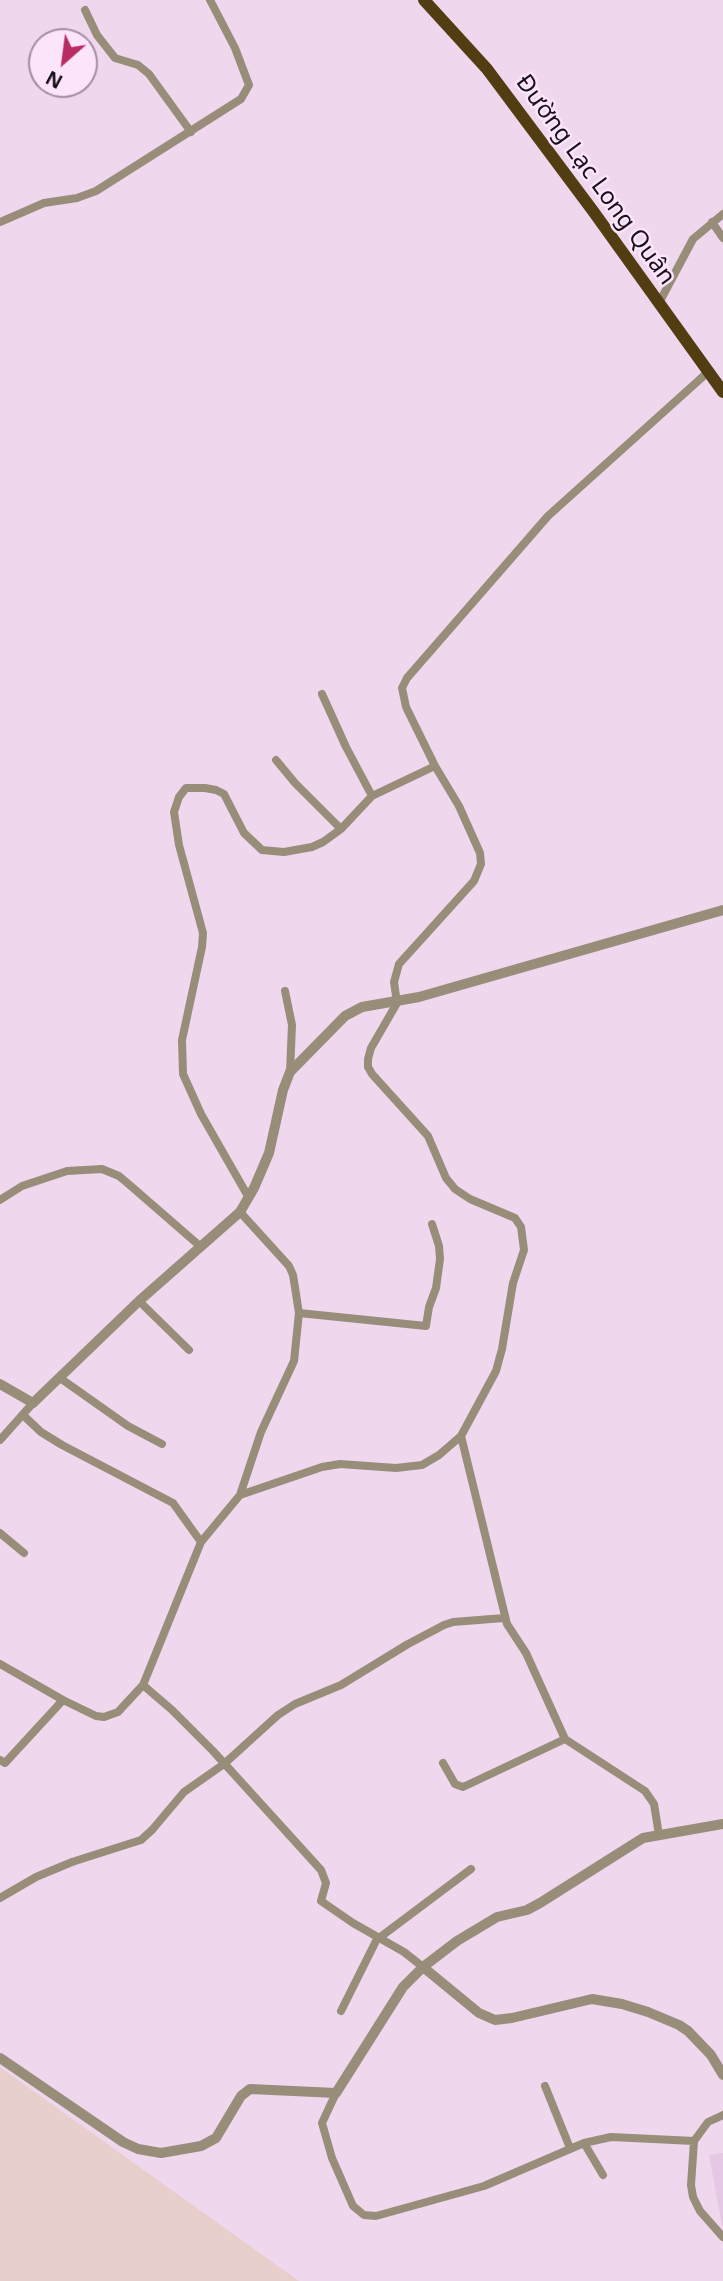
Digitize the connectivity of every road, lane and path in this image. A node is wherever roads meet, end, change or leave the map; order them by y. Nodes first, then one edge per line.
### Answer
1 (210, 0) edge
2 (424, 0) edge
3 (85, 10) dead end
4 (191, 132) junction
5 (723, 214) edge
6 (1, 221) edge
7 (712, 222) junction
8 (723, 238) edge
9 (659, 303) junction
10 (708, 372) junction
11 (723, 391) edge
12 (322, 694) dead end
13 (276, 760) dead end
14 (435, 766) junction
15 (372, 796) junction
16 (341, 829) junction
17 (723, 910) edge
18 (285, 991) dead end
19 (397, 1003) junction
20 (290, 1072) junction
21 (249, 1198) junction
22 (0, 1200) edge
23 (240, 1212) junction
24 (432, 1224) dead end
25 (201, 1247) junction
26 (139, 1301) junction
27 (299, 1312) junction
28 (189, 1350) dead end
29 (60, 1378) junction
30 (0, 1384) edge
31 (33, 1403) junction
32 (24, 1416) junction
33 (461, 1436) junction
34 (0, 1440) edge
35 (162, 1444) dead end
36 (240, 1495) junction
37 (0, 1535) edge
38 (201, 1542) junction
39 (24, 1552) dead end
40 (504, 1618) junction
41 (0, 1664) edge
42 (143, 1685) junction
43 (63, 1700) junction
44 (565, 1739) junction
45 (0, 1760) edge
46 (443, 1763) dead end
47 (224, 1764) junction
48 (723, 1824) edge
49 (659, 1835) junction
50 (471, 1870) dead end
51 (0, 1898) edge
52 (378, 1937) junction
53 (422, 1967) junction
54 (341, 2011) dead end
55 (0, 2058) edge
56 (723, 2075) edge
57 (545, 2086) dead end
58 (336, 2093) junction
59 (723, 2115) edge
60 (694, 2141) junction
61 (584, 2143) junction
62 (570, 2148) junction
63 (603, 2175) dead end
64 (723, 2237) edge

1 - 4 street
2 - 9 highway, Đường Lạc Long Quân
3 - 4 street
4 - 6 street
5 - 7 street
7 - 8 street
7 - 9 street
9 - 10 highway, Đường Lạc Long Quân
10 - 11 highway, Đường Lạc Long Quân
10 - 14 street
12 - 15 street
13 - 16 street
14 - 15 street
14 - 19 street
15 - 16 street
16 - 21 street
17 - 19 street
18 - 20 street
19 - 20 street
19 - 33 street
20 - 21 street
21 - 23 street
22 - 25 street
23 - 25 street
23 - 27 street
24 - 27 street
25 - 26 street
26 - 28 street
26 - 29 street
27 - 36 street
29 - 31 street
29 - 35 street
30 - 31 street
31 - 32 street
32 - 34 street
32 - 38 street
33 - 36 street
33 - 40 street
36 - 38 street
37 - 39 street
38 - 42 street
40 - 44 street
40 - 47 street
41 - 43 street
42 - 43 street
42 - 47 street
43 - 45 street
44 - 46 street
44 - 49 street
47 - 51 street
47 - 52 street
48 - 49 street
49 - 53 street
50 - 52 street
52 - 53 street
52 - 54 street
53 - 56 street
53 - 58 street
55 - 58 street
57 - 62 street
58 - 62 street
59 - 60 street
60 - 61 street
60 - 64 street
61 - 62 street
61 - 63 street

